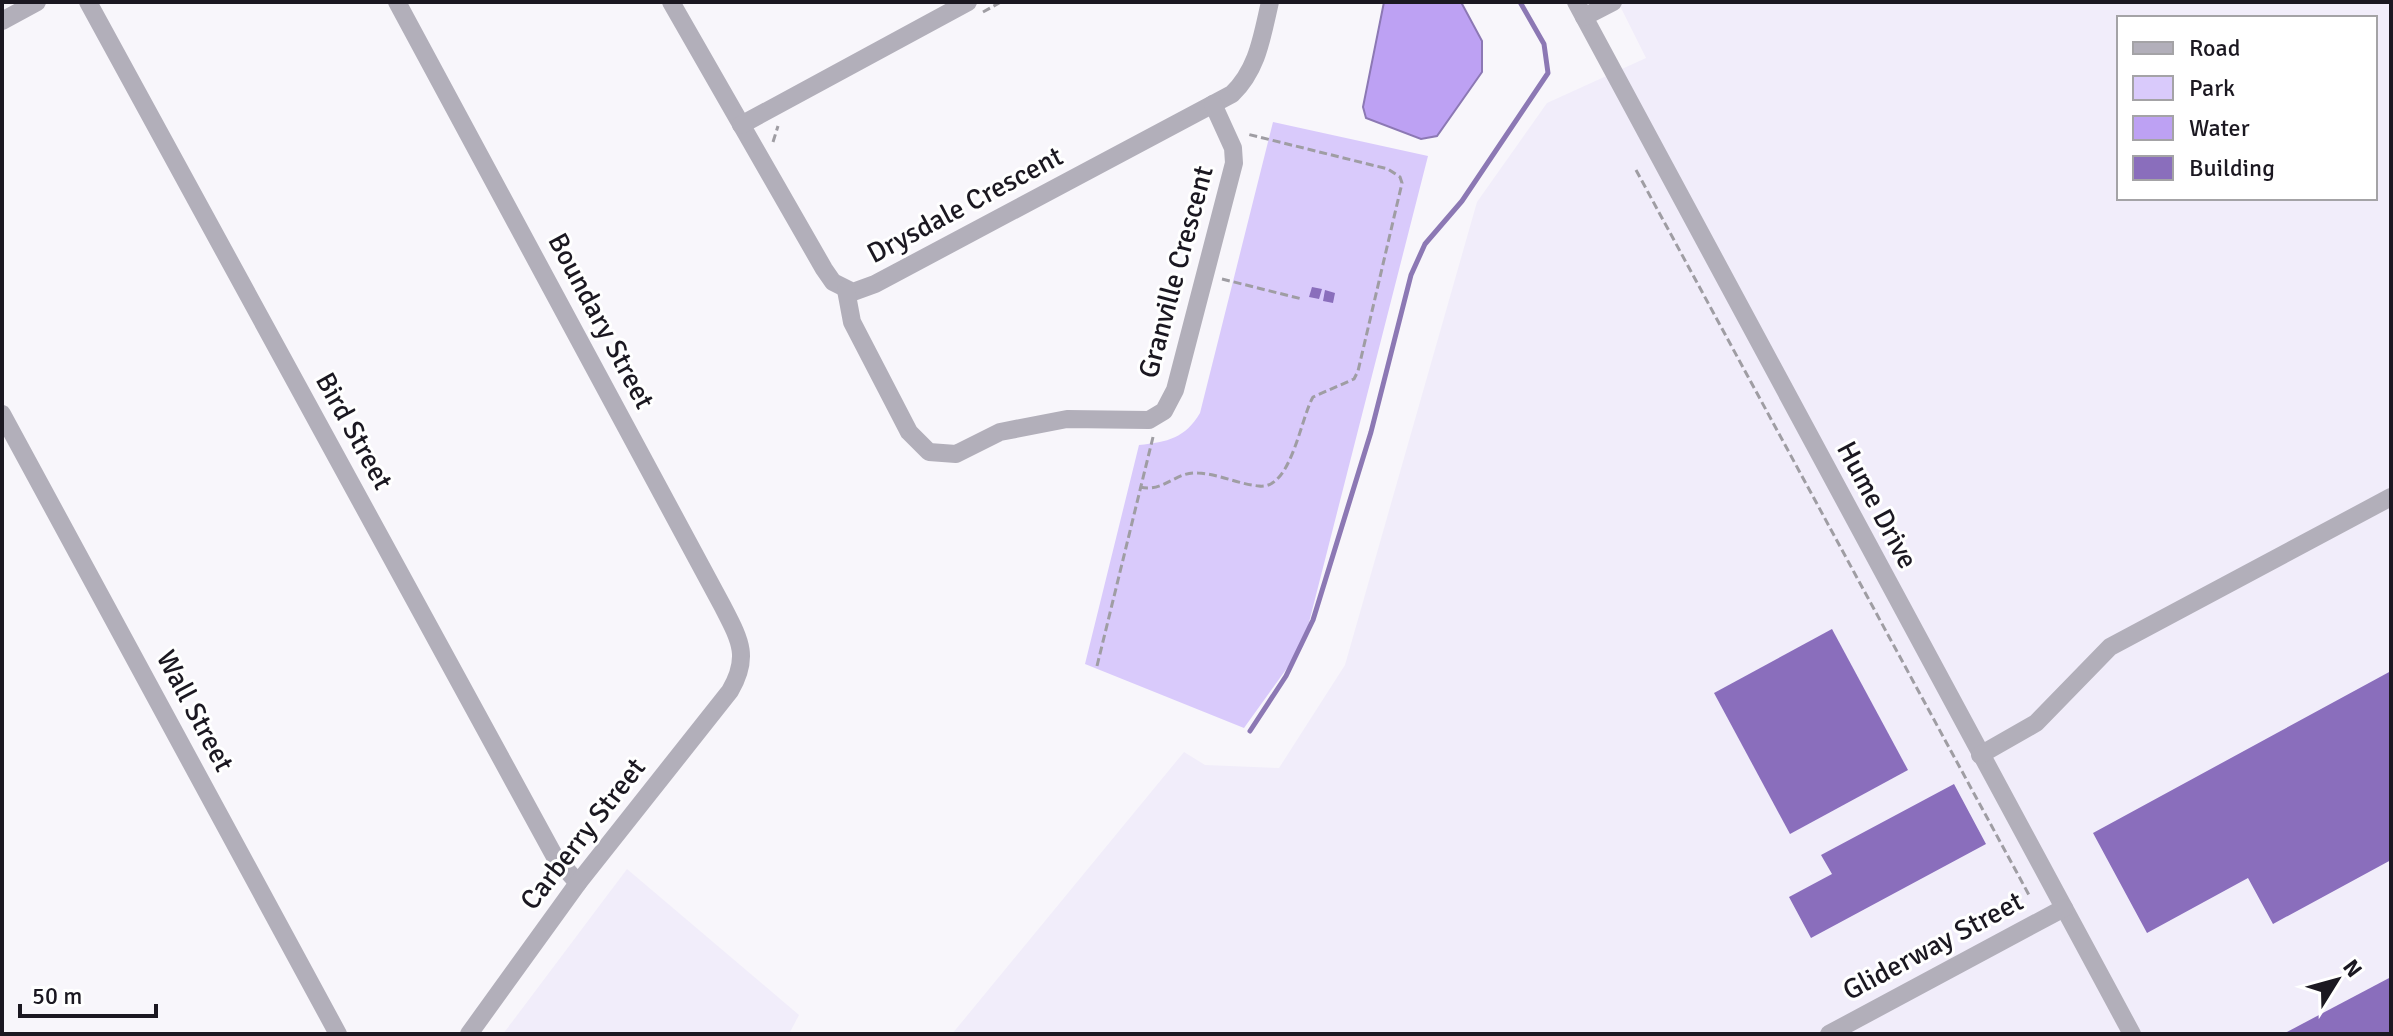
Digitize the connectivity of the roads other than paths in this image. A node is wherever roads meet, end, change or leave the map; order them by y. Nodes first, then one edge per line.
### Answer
1 (37, 2) edge
2 (88, 2) edge
3 (397, 2) edge
4 (671, 2) edge
5 (968, 2) edge
6 (1270, 2) edge
7 (1613, 2) edge
8 (1580, 10) edge
9 (2, 21) edge
10 (1213, 104) junction
11 (741, 125) junction
12 (846, 290) junction
13 (2, 414) edge
14 (2391, 497) edge
15 (743, 670) joint
16 (1980, 755) junction
17 (578, 883) junction
18 (2064, 908) junction
19 (338, 1034) edge
20 (469, 1034) edge
21 (1829, 1034) edge
22 (2132, 1034) edge

1 - 9 street
2 - 17 street, Bird Street
3 - 15 street, Boundary Street
4 - 11 street, Drysdale Crescent
5 - 11 street
6 - 10 street, Drysdale Crescent
7 - 8 street
8 - 16 street, Hume Drive
10 - 12 street, Drysdale Crescent
10 - 12 street, Granville Crescent
11 - 12 street, Drysdale Crescent
13 - 19 street, Wall Street
14 - 16 street
15 - 17 street, Carberry Street
16 - 18 street, Hume Drive
17 - 20 street, Carberry Street
18 - 21 street, Gliderway Street
18 - 22 street, Hume Drive

